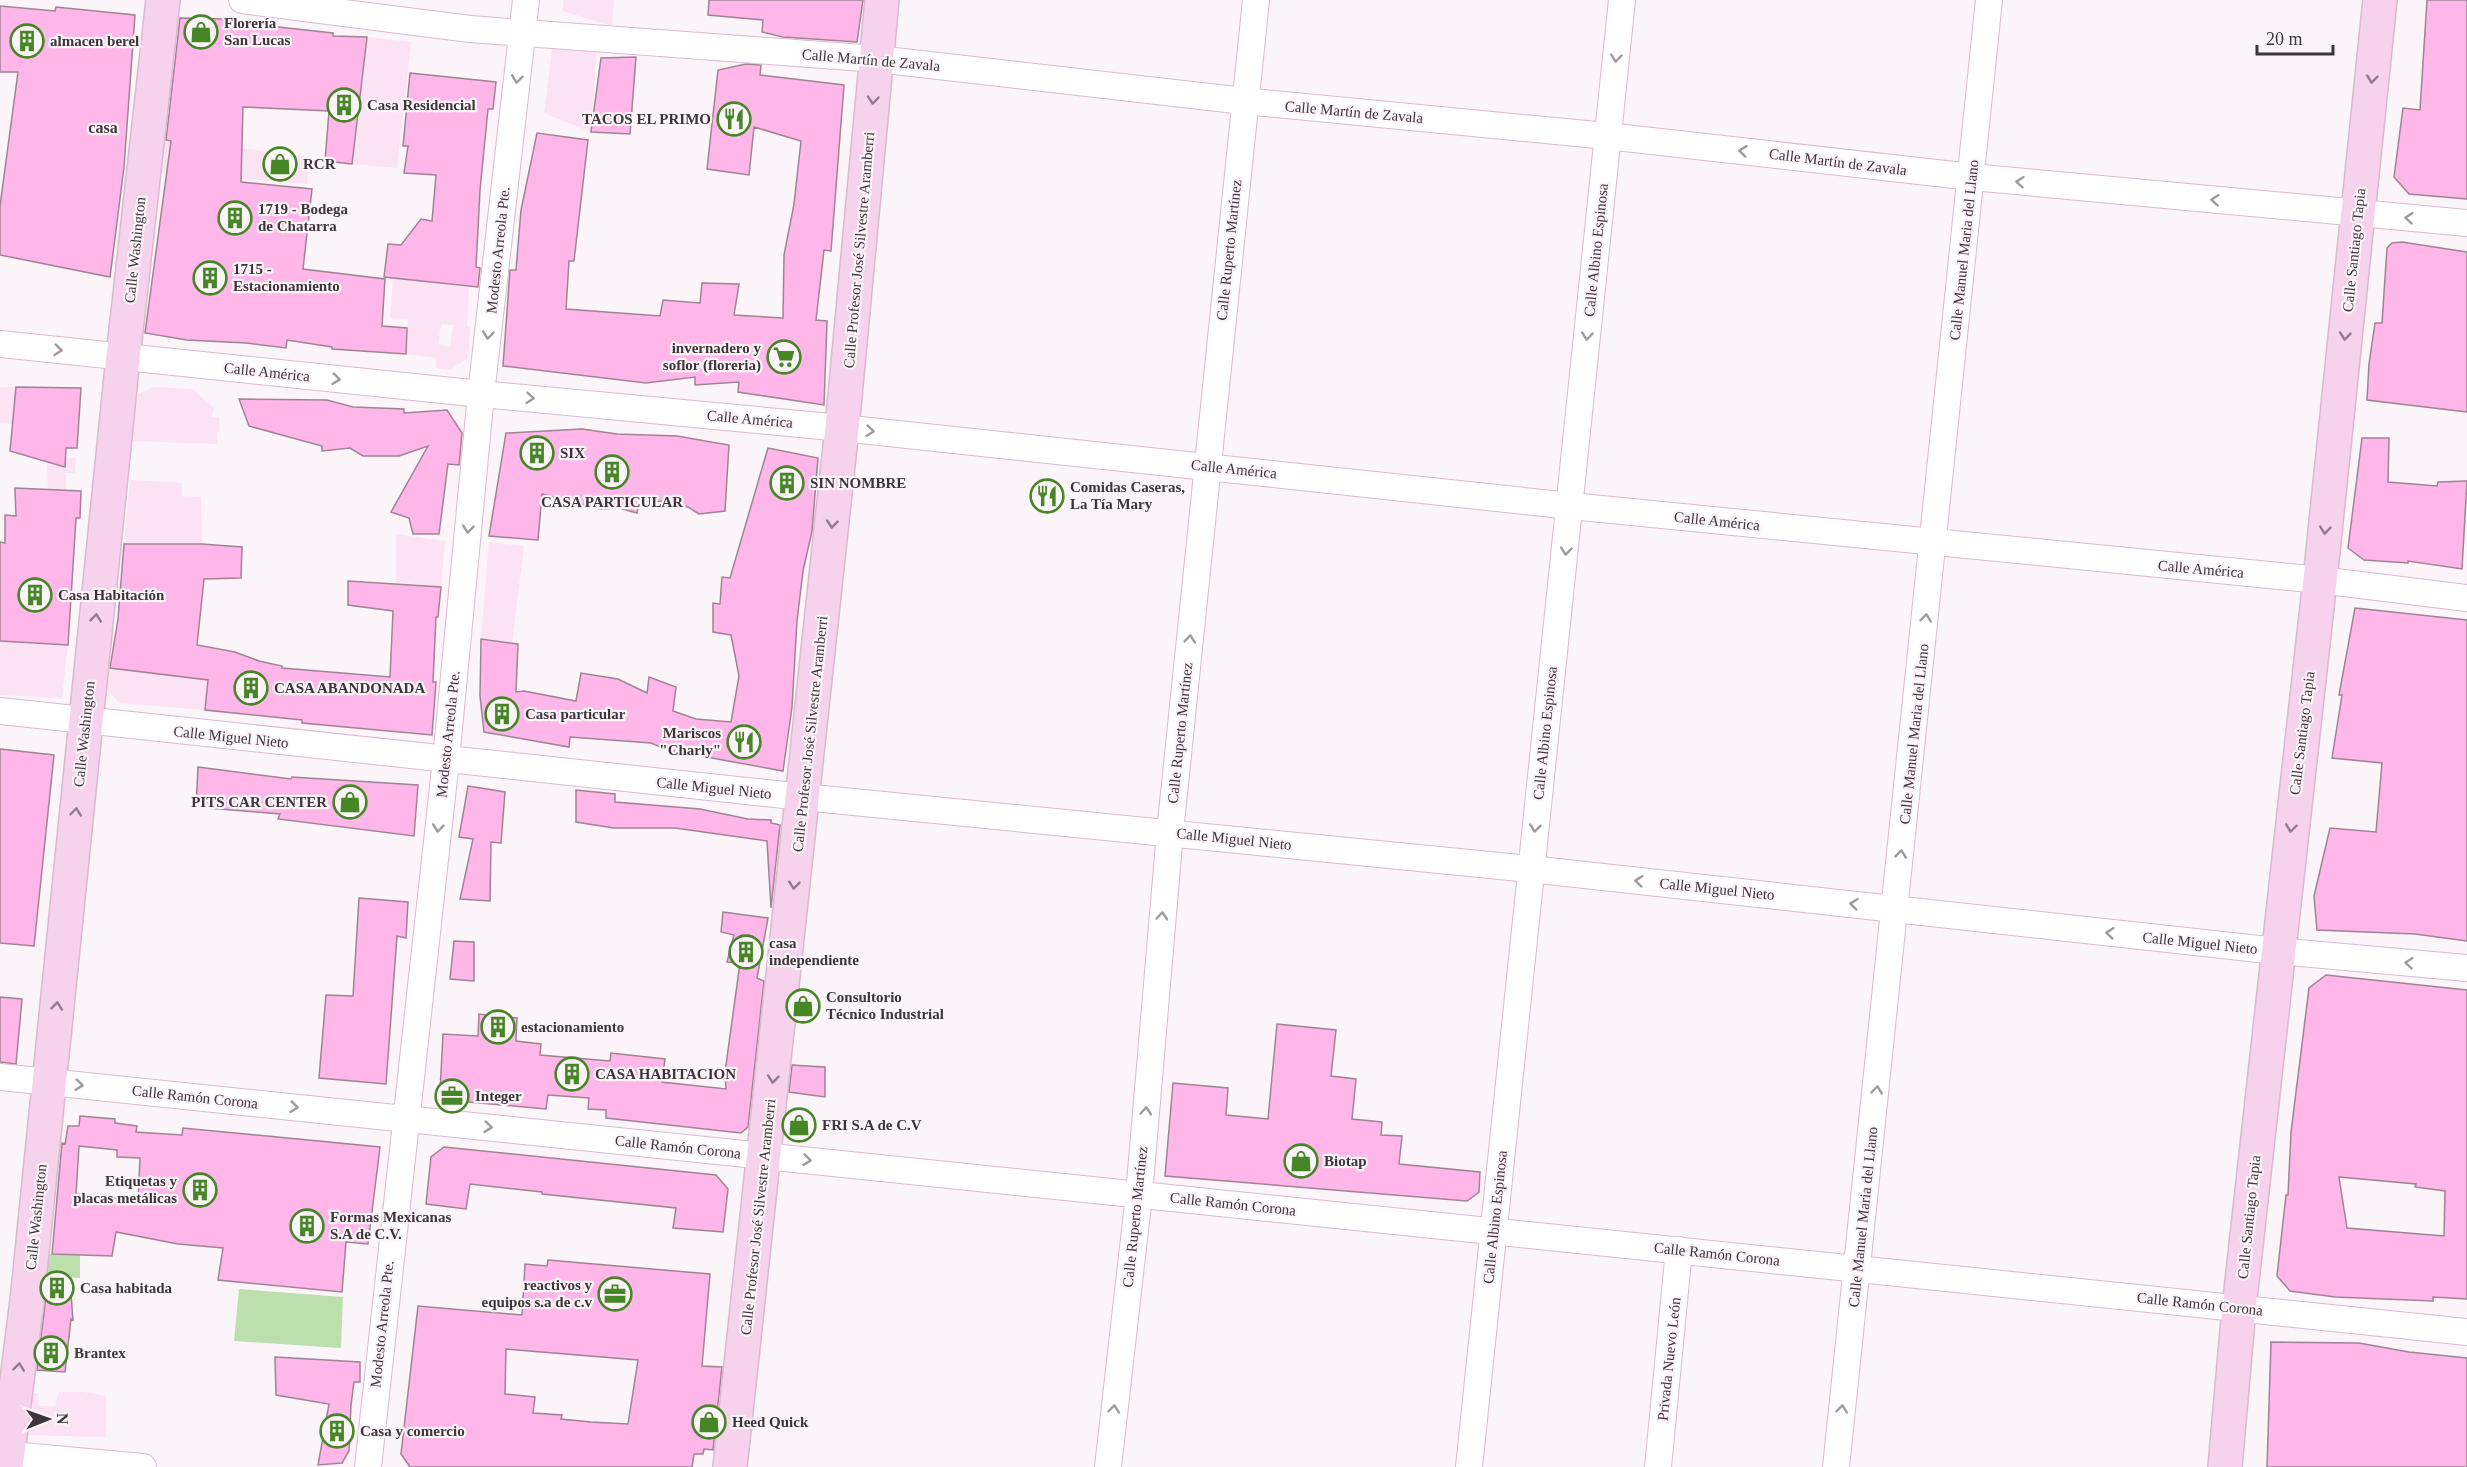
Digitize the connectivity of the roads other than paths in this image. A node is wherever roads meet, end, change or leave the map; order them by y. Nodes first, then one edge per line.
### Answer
1 (163, 0) edge
2 (242, 0) edge
3 (526, 0) edge
4 (882, 0) edge
5 (1256, 0) edge
6 (1622, 0) edge
7 (1989, 0) edge
8 (2380, 0) edge
9 (523, 32) junction
10 (877, 59) junction
11 (1244, 101) junction
12 (1607, 136) junction
13 (1972, 177) junction
14 (2358, 213) junction
15 (2467, 223) edge
16 (0, 344) edge
17 (123, 357) junction
18 (482, 394) junction
19 (842, 428) junction
20 (1208, 466) junction
21 (1571, 506) junction
22 (1934, 543) junction
23 (2320, 580) junction
24 (2467, 597) edge
25 (0, 711) edge
26 (85, 721) junction
27 (446, 760) junction
28 (803, 797) junction
29 (1170, 832) junction
30 (1530, 869) junction
31 (1896, 909) junction
32 (2277, 951) junction
33 (2467, 968) edge
34 (0, 1077) edge
35 (49, 1082) junction
36 (405, 1119) junction
37 (765, 1156) junction
38 (1139, 1195) junction
39 (1494, 1231) junction
40 (1679, 1250) junction
41 (1858, 1269) junction
42 (2239, 1308) junction
43 (2467, 1332) edge
44 (4, 1459) edge
45 (143, 1467) edge
46 (368, 1467) edge
47 (730, 1467) edge
48 (1108, 1467) edge
49 (1468, 1467) edge
50 (1658, 1467) edge
51 (1836, 1467) edge
52 (2225, 1467) edge

1 - 17 main road, Calle Washington
2 - 9 street, Calle Martín de Zavala
3 - 9 street, Modesto Arreola Pte.
4 - 10 main road, Calle Profesor José Silvestre Aramberri
5 - 11 street, Calle Ruperto Martínez
6 -> 12 street, Calle Albino Espinosa
7 - 13 street, Calle Manuel Maria del Llano
8 -> 14 main road, Calle Santiago Tapia
9 - 10 street, Calle Martín de Zavala
9 -> 18 street, Modesto Arreola Pte.
10 - 11 street, Calle Martín de Zavala
10 -> 19 main road, Calle Profesor José Silvestre Aramberri
11 - 12 street, Calle Martín de Zavala
11 - 20 street, Calle Ruperto Martínez
13 -> 12 street, Calle Martín de Zavala
12 -> 21 street, Calle Albino Espinosa
14 -> 13 street, Calle Martín de Zavala
13 - 22 street, Calle Manuel Maria del Llano
15 -> 14 street, Calle Martín de Zavala
14 -> 23 main road, Calle Santiago Tapia
16 -> 17 street, Calle América
17 -> 18 street, Calle América
26 -> 17 main road, Calle Washington
18 -> 19 street, Calle América
18 -> 27 street, Modesto Arreola Pte.
19 -> 20 street, Calle América
19 -> 28 main road, Calle Profesor José Silvestre Aramberri
20 - 21 street, Calle América
29 -> 20 street, Calle Ruperto Martínez
21 - 22 street, Calle América
21 -> 30 street, Calle Albino Espinosa
22 - 23 street, Calle América
31 -> 22 street, Calle Manuel Maria del Llano
23 - 24 street, Calle América
23 -> 32 main road, Calle Santiago Tapia
25 - 26 street, Calle Miguel Nieto
26 - 27 street, Calle Miguel Nieto
35 -> 26 main road, Calle Washington
27 - 28 street, Calle Miguel Nieto
27 -> 36 street, Modesto Arreola Pte.
28 - 29 street, Calle Miguel Nieto
28 -> 37 main road, Calle Profesor José Silvestre Aramberri
29 - 30 street, Calle Miguel Nieto
38 -> 29 street, Calle Ruperto Martínez
31 -> 30 street, Calle Miguel Nieto
30 - 39 street, Calle Albino Espinosa
32 -> 31 street, Calle Miguel Nieto
41 -> 31 street, Calle Manuel Maria del Llano
33 -> 32 street, Calle Miguel Nieto
32 - 42 main road, Calle Santiago Tapia
34 - 35 street, Calle Ramón Corona
35 -> 36 street, Calle Ramón Corona
44 -> 35 main road, Calle Washington
36 -> 37 street, Calle Ramón Corona
36 - 46 street, Modesto Arreola Pte.
37 -> 38 street, Calle Ramón Corona
37 - 47 main road, Calle Profesor José Silvestre Aramberri
38 - 39 street, Calle Ramón Corona
48 -> 38 street, Calle Ruperto Martínez
39 - 40 street, Calle Ramón Corona
39 - 49 street, Calle Albino Espinosa
40 - 41 street, Calle Ramón Corona
40 - 50 street, Privada Nuevo León
41 - 42 street, Calle Ramón Corona
51 -> 41 street, Calle Manuel Maria del Llano
42 - 43 street, Calle Ramón Corona
42 - 52 main road, Calle Santiago Tapia
44 - 45 street

